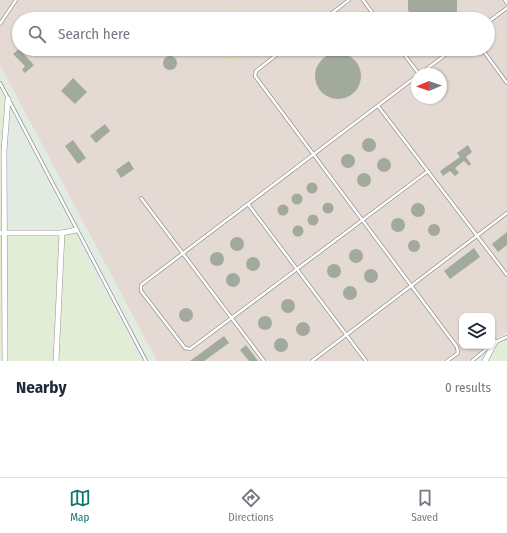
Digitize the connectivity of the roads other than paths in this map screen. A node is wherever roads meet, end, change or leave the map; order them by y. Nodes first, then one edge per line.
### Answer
1 (16, 0) edge
2 (349, 0) edge
3 (363, 0) edge
4 (505, 0) edge
5 (507, 2) edge
6 (507, 8) edge
7 (333, 12) edge
8 (372, 12) edge
9 (495, 17) edge
10 (0, 24) edge
11 (275, 56) edge
12 (406, 56) edge
13 (444, 56) edge
14 (487, 56) edge
15 (415, 68) edge
16 (428, 68) edge
17 (411, 81) edge
18 (0, 83) edge
19 (507, 83) edge
20 (8, 99) junction
21 (378, 106) junction
22 (313, 155) junction
23 (428, 171) junction
24 (141, 198) dead end
25 (248, 204) junction
26 (507, 213) edge
27 (362, 220) junction
28 (76, 230) junction
29 (2, 233) edge
30 (62, 233) junction
31 (477, 236) junction
32 (183, 254) junction
33 (297, 269) junction
34 (507, 275) edge
35 (412, 285) junction
36 (231, 318) junction
37 (346, 335) junction
38 (507, 337) edge
39 (495, 343) edge
40 (486, 349) edge
41 (490, 349) edge
42 (5, 361) edge
43 (56, 361) edge
44 (146, 361) edge
45 (264, 361) edge
46 (312, 361) edge
47 (366, 361) edge
48 (447, 361) edge
49 (472, 361) edge
50 (485, 361) edge

1 - 10 lane
2 - 7 lane
3 - 8 lane
4 - 5 lane
6 - 9 lane
11 - 22 lane
12 - 15 lane
13 - 16 lane
14 - 19 lane
17 - 21 lane
18 - 20 lane
20 - 28 lane
20 - 29 street
21 - 22 lane
21 - 23 lane
22 - 25 lane
22 - 27 lane
23 - 27 lane
23 - 31 lane
24 - 32 lane
25 - 32 lane
25 - 33 lane
26 - 31 lane
27 - 33 lane
27 - 35 lane
28 - 30 street
28 - 44 lane
29 - 30 street
29 - 42 street
30 - 43 street
31 - 34 lane
31 - 35 lane
32 - 36 lane
32 - 36 lane
33 - 36 lane
33 - 37 lane
35 - 37 lane
35 - 48 lane
36 - 45 lane
37 - 46 lane
37 - 47 lane
38 - 39 lane
40 - 49 lane
41 - 50 street

